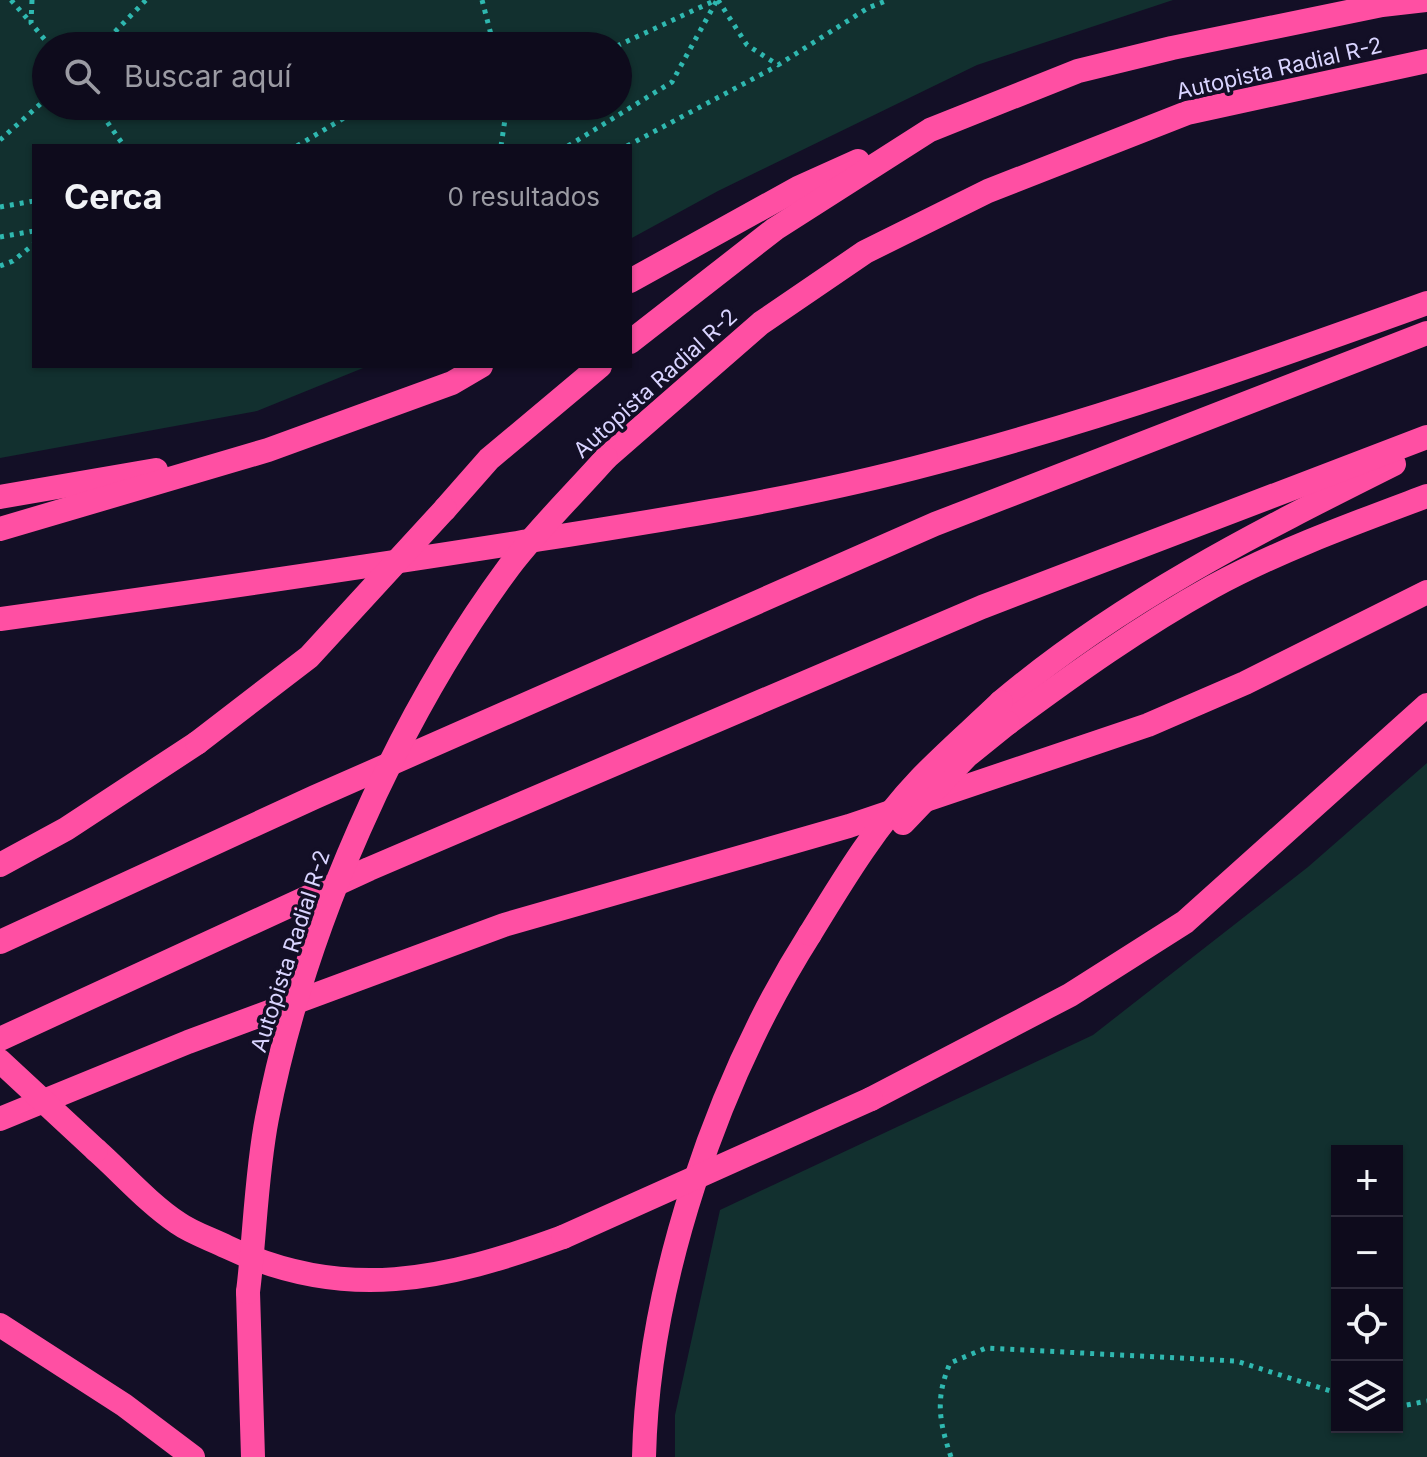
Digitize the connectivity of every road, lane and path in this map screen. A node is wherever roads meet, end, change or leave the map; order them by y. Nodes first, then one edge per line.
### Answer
1 (11, 0) edge
2 (32, 0) edge
3 (146, 0) edge
4 (482, 0) edge
5 (717, 0) edge
6 (888, 0) edge
7 (1427, 0) edge
8 (31, 23) junction
9 (38, 32) edge
10 (115, 32) edge
11 (490, 32) edge
12 (632, 39) edge
13 (1427, 61) edge
14 (778, 65) junction
15 (632, 107) edge
16 (32, 111) edge
17 (106, 120) edge
18 (341, 120) edge
19 (505, 120) edge
20 (610, 120) edge
21 (930, 130) junction
22 (0, 140) edge
23 (123, 144) edge
24 (300, 144) edge
25 (501, 144) edge
26 (571, 144) edge
27 (631, 144) edge
28 (32, 201) edge
29 (0, 207) edge
30 (32, 231) edge
31 (0, 237) edge
32 (32, 246) edge
33 (0, 266) edge
34 (632, 280) edge
35 (1427, 303) edge
36 (1427, 333) edge
37 (632, 340) edge
38 (478, 368) edge
39 (598, 368) edge
40 (1427, 437) edge
41 (1427, 448) edge
42 (268, 450) junction
43 (1427, 496) edge
44 (0, 497) edge
45 (0, 529) edge
46 (1427, 592) edge
47 (0, 619) edge
48 (1427, 705) edge
49 (1004, 713) junction
50 (0, 865) edge
51 (0, 942) edge
52 (0, 1039) edge
53 (0, 1061) edge
54 (0, 1119) edge
55 (0, 1325) edge
56 (1331, 1391) edge
57 (1427, 1401) edge
58 (1403, 1406) edge
59 (193, 1457) edge
60 (253, 1457) edge
61 (644, 1457) edge
62 (951, 1457) edge

1 - 8 path
2 - 8 path
3 - 10 path
4 - 11 path
5 - 12 path
5 - 14 path
5 - 15 path
6 - 14 path
7 - 21 highway
8 - 9 path
13 - 60 highway, Autopista Radial R-2, bridge
14 - 27 path
16 - 22 path
17 - 23 path
18 - 24 path
19 - 25 path
20 - 26 path
21 - 34 highway
21 - 37 highway
28 - 29 path
30 - 31 path
32 - 33 path
35 - 47 highway
36 - 51 highway
38 - 42 highway
39 - 50 highway, bridge
40 - 52 highway
41 - 49 highway
42 - 44 highway
42 - 45 highway
43 - 49 highway
46 - 54 highway
48 - 53 highway, bridge
49 - 61 highway, bridge
55 - 59 highway
56 - 62 path
57 - 58 path

